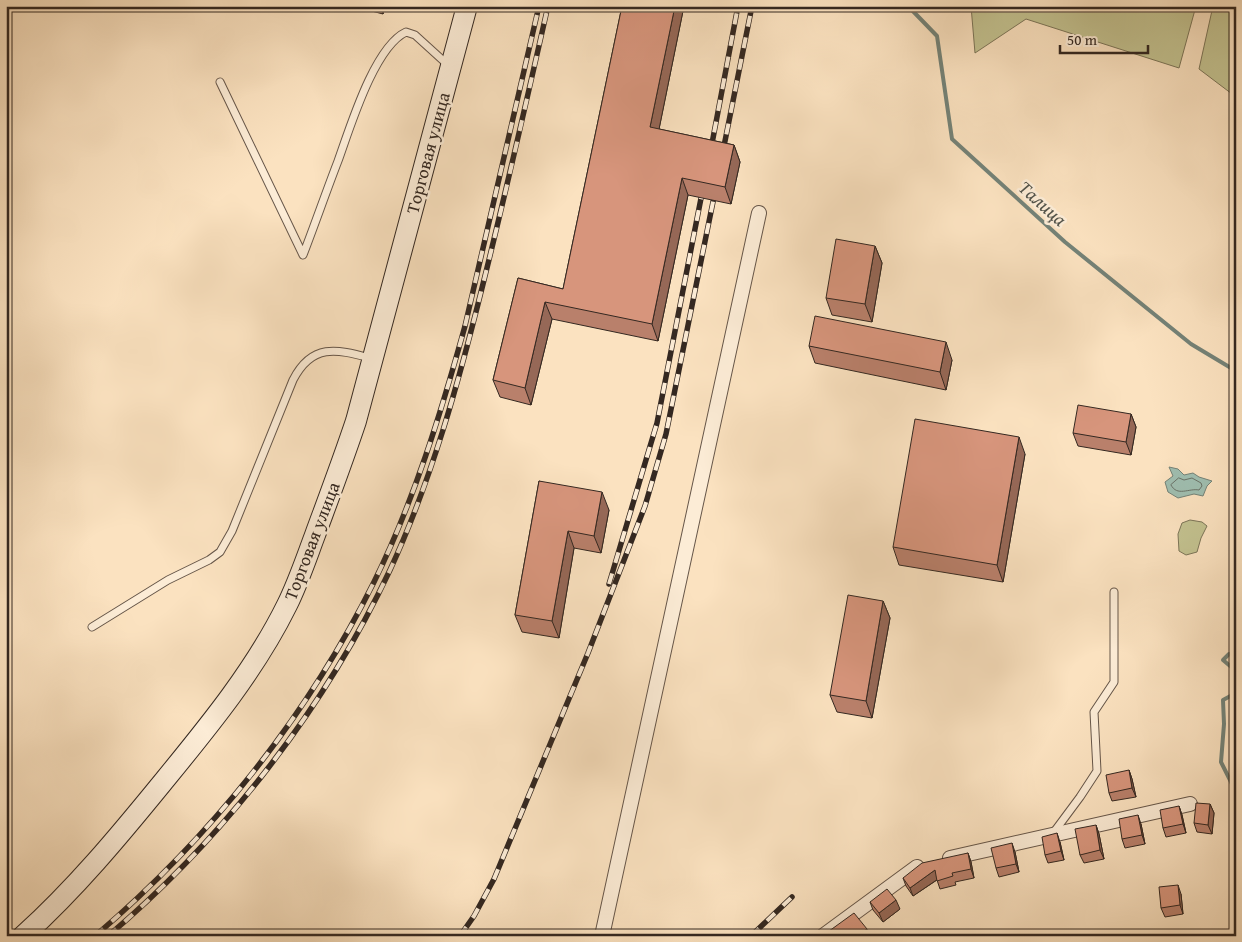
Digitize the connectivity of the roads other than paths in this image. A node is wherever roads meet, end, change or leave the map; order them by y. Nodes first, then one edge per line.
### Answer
1 (467, 6) edge
2 (450, 68) junction
3 (220, 82) dead end
4 (759, 213) dead end
5 (374, 359) junction
6 (1114, 592) dead end
7 (92, 627) dead end
8 (1190, 804) dead end
9 (1052, 835) junction
10 (23, 936) edge
11 (602, 936) edge
12 (823, 936) edge

1 - 2 street, Торговая улица
2 - 3 lane
2 - 5 street, Торговая улица
4 - 11 street
5 - 7 lane
5 - 10 street, Торговая улица
6 - 9 lane
8 - 9 street
9 - 12 street

